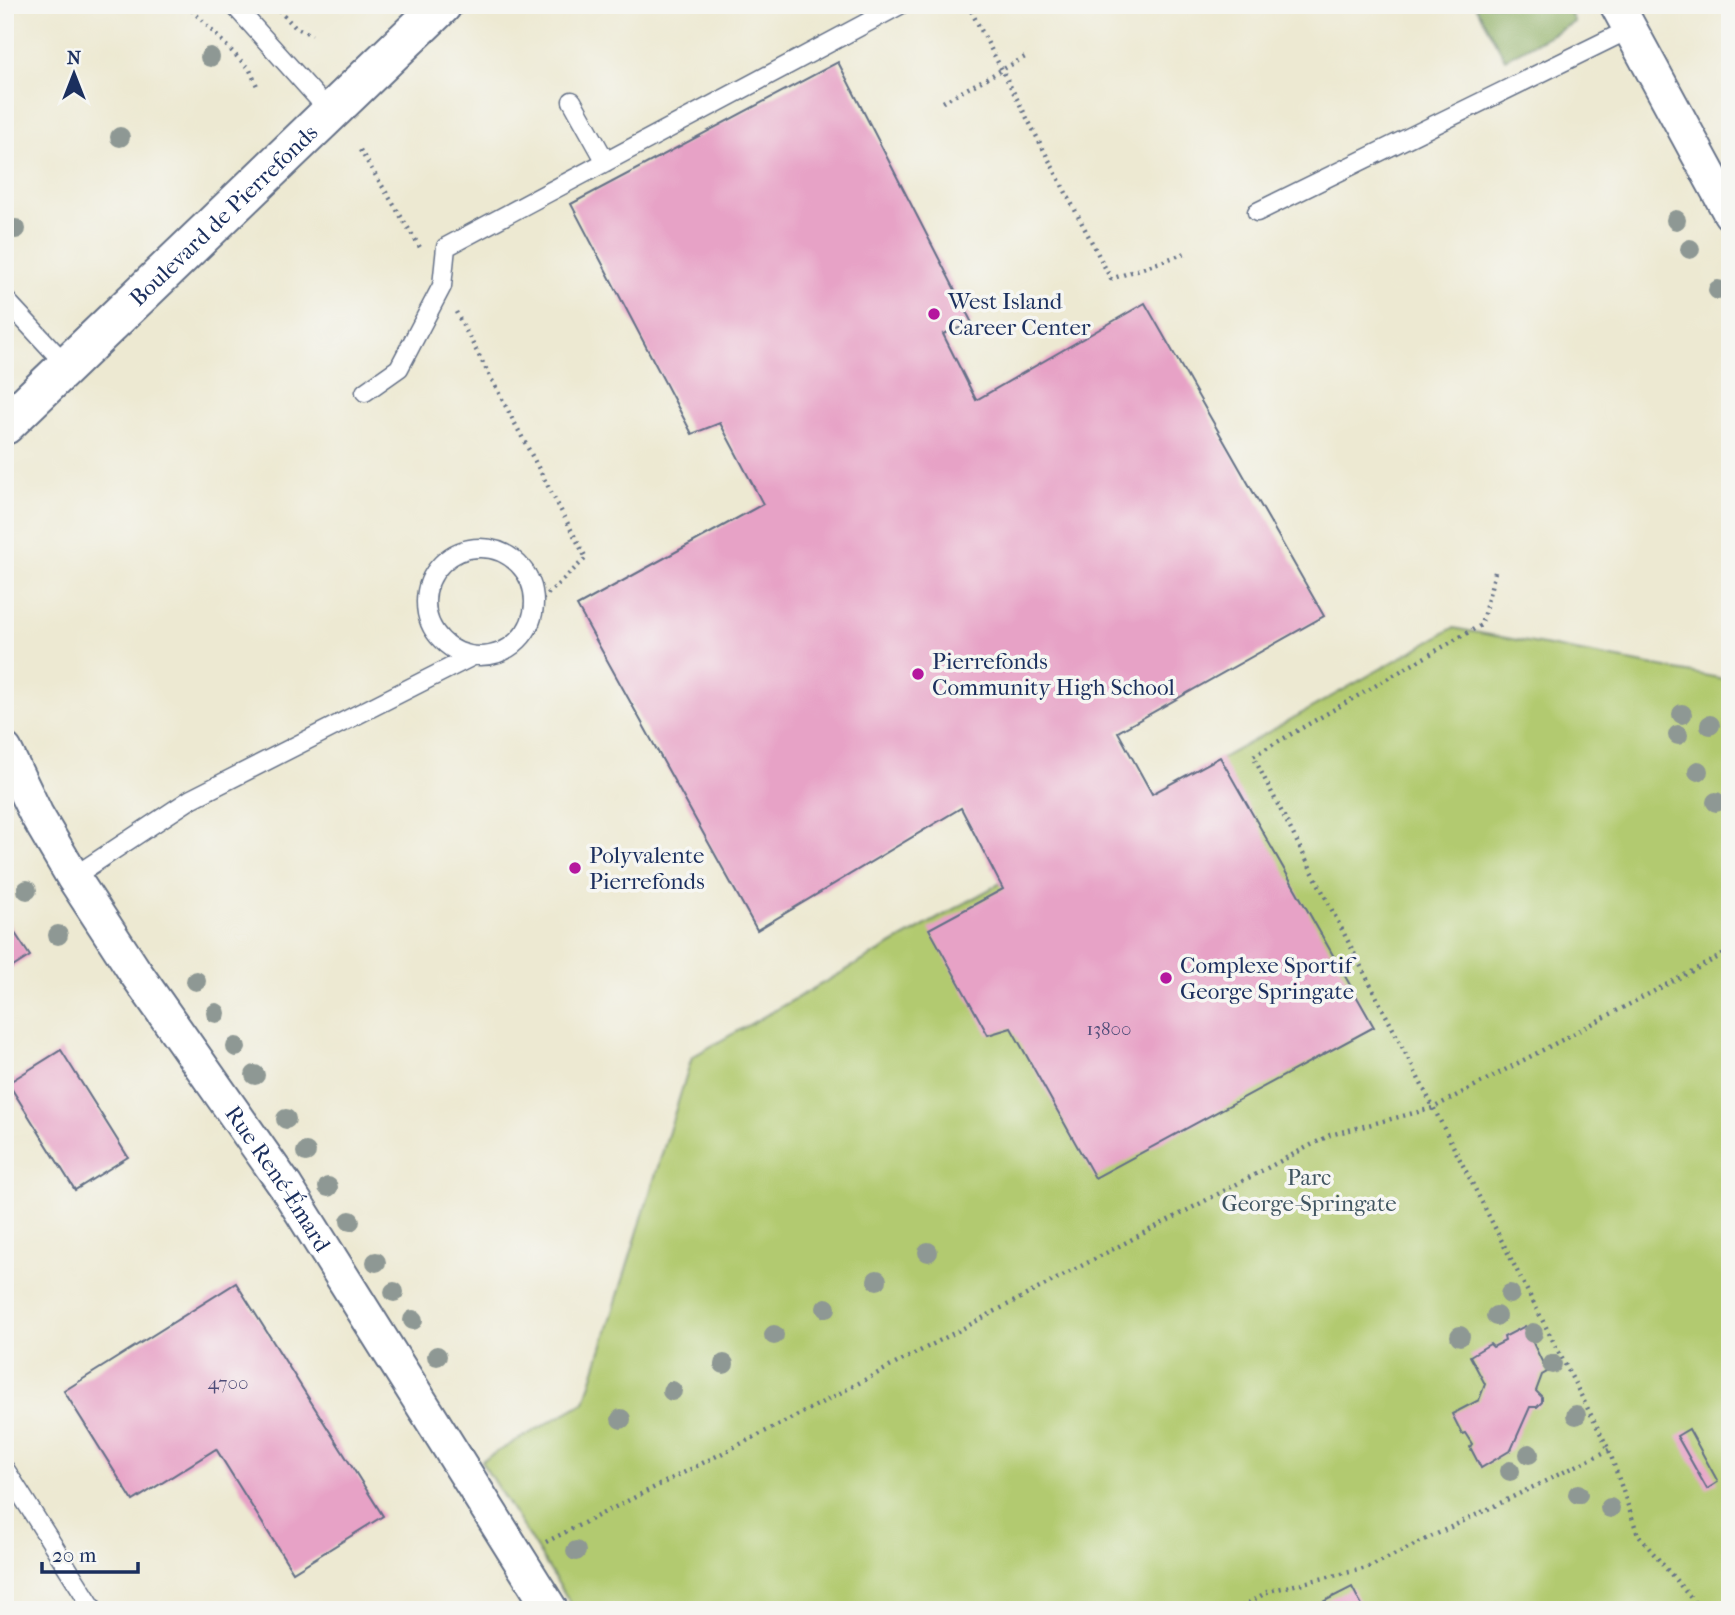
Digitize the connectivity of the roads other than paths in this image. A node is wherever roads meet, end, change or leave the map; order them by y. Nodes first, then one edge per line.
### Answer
1 (234, 5) edge
2 (442, 5) edge
3 (900, 5) edge
4 (1624, 17) edge
5 (572, 101) dead end
6 (331, 113) junction
7 (606, 162) junction
8 (1257, 212) dead end
9 (1730, 213) edge
10 (5, 299) edge
11 (67, 366) junction
12 (365, 392) dead end
13 (5, 425) edge
14 (473, 656) junction
15 (5, 750) edge
16 (73, 877) junction
17 (5, 1469) edge
18 (94, 1610) edge
19 (551, 1610) edge

1 - 6 lane
2 - 6 main road, Boulevard de Pierrefonds
3 - 7 lane
4 - 8 lane
4 - 9 street
5 - 7 lane
6 - 11 main road, Boulevard de Pierrefonds
7 - 12 lane
10 - 11 lane
11 - 13 main road, Boulevard de Pierrefonds
14 - 14 lane
14 - 16 lane
15 - 16 street, Rue René-Émard
16 - 19 street, Rue René-Émard
17 - 18 lane

